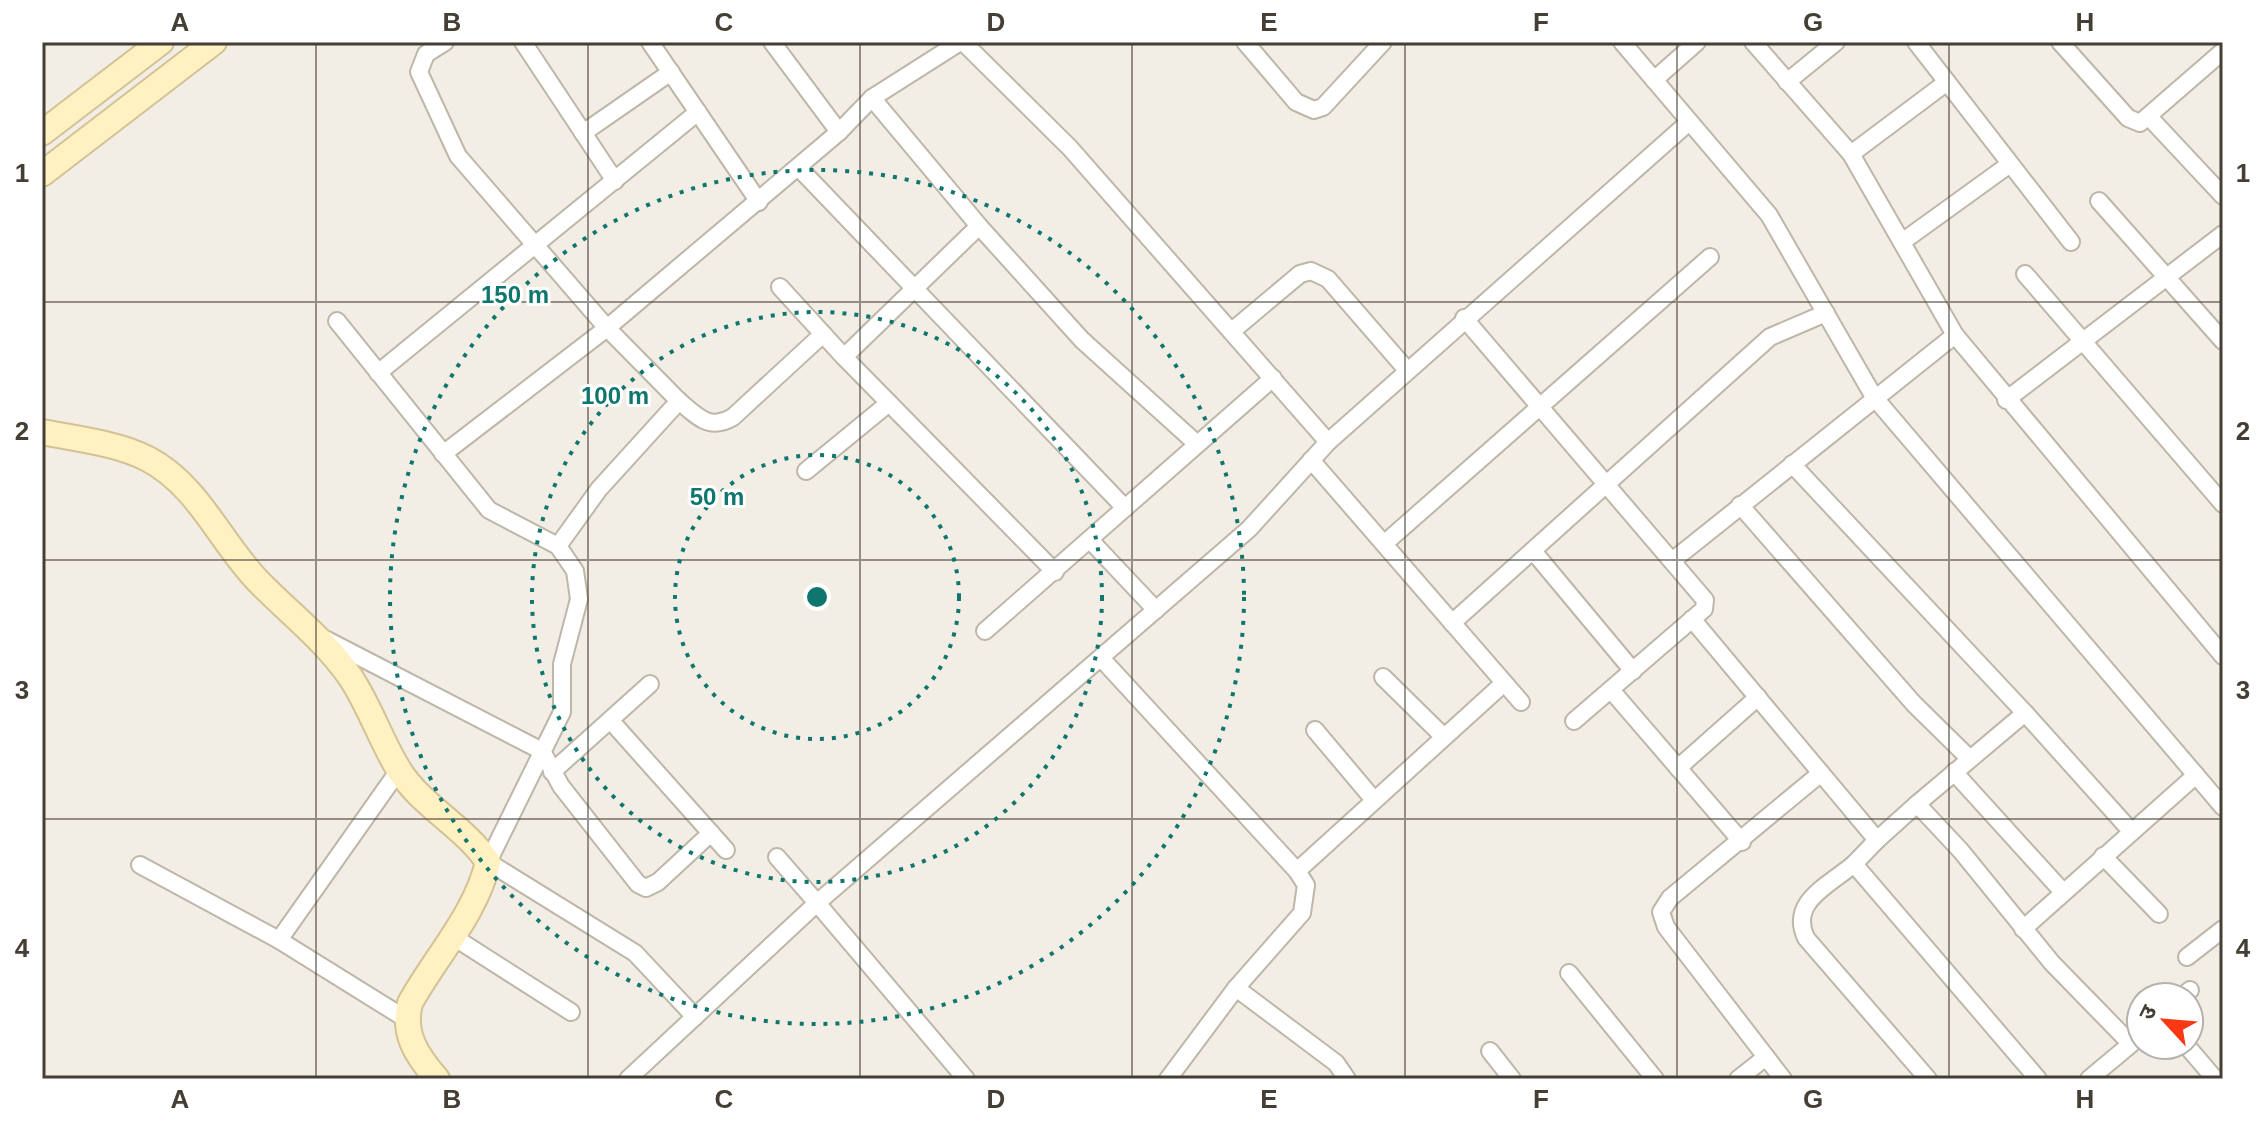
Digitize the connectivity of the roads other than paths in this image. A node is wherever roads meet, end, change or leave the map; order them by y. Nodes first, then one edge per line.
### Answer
1 (161, 42) edge
2 (214, 42) edge
3 (445, 42) edge
4 (523, 42) edge
5 (650, 42) edge
6 (772, 42) edge
7 (961, 42) edge
8 (1245, 42) edge
9 (1383, 42) edge
10 (1622, 42) edge
11 (1697, 42) edge
12 (1753, 42) edge
13 (1836, 42) edge
14 (1916, 42) edge
15 (2060, 42) edge
16 (2223, 51) edge
17 (671, 72) junction
18 (1654, 80) junction
19 (1787, 82) junction
20 (1947, 82) junction
21 (872, 98) junction
22 (698, 112) junction
23 (2150, 118) junction
24 (1689, 122) junction
25 (839, 132) junction
26 (42, 133) edge
27 (583, 133) junction
28 (1851, 154) junction
29 (2010, 164) junction
30 (799, 168) junction
31 (42, 174) edge
32 (615, 181) junction
33 (2223, 196) edge
34 (2099, 201) dead end
35 (759, 202) junction
36 (979, 226) junction
37 (2223, 234) edge
38 (1902, 242) junction
39 (2071, 242) dead end
40 (534, 244) junction
41 (1710, 257) dead end
42 (2025, 274) dead end
43 (2168, 276) junction
44 (780, 287) dead end
45 (915, 289) junction
46 (1826, 313) junction
47 (1464, 318) junction
48 (337, 321) dead end
49 (607, 328) junction
50 (1232, 331) junction
51 (823, 334) junction
52 (1955, 335) junction
53 (2085, 339) junction
54 (2223, 341) edge
55 (844, 357) junction
56 (1406, 369) junction
57 (378, 373) junction
58 (1273, 378) junction
59 (1874, 397) junction
60 (2006, 400) junction
61 (679, 401) junction
62 (889, 403) junction
63 (1541, 406) junction
64 (42, 432) edge
65 (1328, 442) junction
66 (1197, 444) junction
67 (443, 454) junction
68 (1311, 460) junction
69 (1792, 464) junction
70 (806, 471) dead end
71 (1607, 484) junction
72 (2223, 504) edge
73 (1740, 505) junction
74 (1125, 508) junction
75 (1090, 540) junction
76 (1385, 543) junction
77 (558, 546) junction
78 (1533, 551) junction
79 (1672, 561) junction
80 (1055, 572) junction
81 (1156, 610) junction
82 (1692, 619) junction
83 (1452, 623) junction
84 (985, 631) dead end
85 (317, 635) junction
86 (2223, 656) edge
87 (1101, 658) junction
88 (1633, 671) junction
89 (1383, 677) dead end
90 (1504, 683) junction
91 (650, 684) dead end
92 (1611, 690) junction
93 (1758, 697) junction
94 (1521, 702) dead end
95 (2025, 713) junction
96 (611, 721) junction
97 (1574, 721) dead end
98 (1315, 730) dead end
99 (1444, 737) junction
100 (542, 751) junction
101 (1970, 759) junction
102 (1678, 768) junction
103 (399, 770) junction
104 (552, 772) junction
105 (1954, 772) junction
106 (1821, 773) junction
107 (2196, 775) junction
108 (1374, 800) junction
109 (2222, 803) edge
110 (1917, 804) junction
111 (2131, 831) junction
112 (711, 833) junction
113 (1877, 840) junction
114 (1742, 842) junction
115 (726, 850) dead end
116 (2103, 856) junction
117 (777, 857) dead end
118 (488, 862) junction
119 (1854, 864) junction
120 (140, 865) dead end
121 (1297, 871) junction
122 (2063, 892) junction
123 (817, 903) junction
124 (2159, 914) dead end
125 (2023, 929) junction
126 (2223, 929) edge
127 (452, 936) junction
128 (279, 940) junction
129 (2187, 957) dead end
130 (1569, 973) dead end
131 (1236, 988) junction
132 (571, 1012) dead end
133 (695, 1017) junction
134 (406, 1019) junction
135 (2125, 1029) edge
136 (2125, 1048) edge
137 (1490, 1051) dead end
138 (1766, 1057) junction
139 (2200, 1061) edge
140 (1172, 1078) edge
141 (437, 1079) edge
142 (628, 1079) edge
143 (966, 1079) edge
144 (1347, 1079) edge
145 (1512, 1079) edge
146 (1655, 1079) edge
147 (1738, 1079) edge
148 (1783, 1079) edge
149 (1928, 1079) edge
150 (2038, 1079) edge
151 (2089, 1079) edge
152 (2215, 1079) edge

1 - 26 street
2 - 31 street
3 - 40 street
4 - 27 street
5 - 17 street
6 - 25 street
7 - 21 street
7 - 50 street
8 - 9 street
10 - 18 street
11 - 18 street
12 - 19 street
13 - 19 street
14 - 20 street
15 - 23 street
16 - 23 street
17 - 22 street
17 - 27 street
18 - 24 street
19 - 28 street
20 - 28 street
20 - 29 street
21 - 25 street
21 - 36 street
22 - 32 street
22 - 35 street
23 - 33 street
24 - 46 street
24 - 47 street
25 - 30 street
27 - 32 street
28 - 38 street
29 - 38 street
29 - 39 street
30 - 35 street
30 - 45 street
32 - 40 street
34 - 43 street
35 - 49 street
36 - 45 street
36 - 66 street
37 - 43 street
38 - 52 street
40 - 49 street
40 - 57 street
41 - 63 street
42 - 53 street
43 - 53 street
43 - 54 street
44 - 51 street
45 - 55 street
45 - 74 street
46 - 59 street
46 - 71 street
47 - 56 street
47 - 63 street
48 - 57 street
49 - 61 street
49 - 67 street
50 - 56 street
50 - 58 street
51 - 55 street
51 - 61 street
52 - 59 street
52 - 60 street
53 - 60 street
53 - 72 street
55 - 62 street
56 - 65 street
57 - 67 street
58 - 65 street
58 - 66 street
59 - 69 street
59 - 107 street
60 - 86 street
61 - 77 street
62 - 70 street
62 - 80 street
63 - 71 street
63 - 76 street
64 - 85 street
65 - 68 street
66 - 74 street
67 - 77 street
68 - 76 street
68 - 81 street
69 - 73 street
69 - 95 street
71 - 78 street
71 - 79 street
73 - 79 street
73 - 101 street
74 - 75 street
75 - 80 street
75 - 81 street
76 - 83 street
77 - 100 street
78 - 83 street
78 - 88 street
79 - 82 street
80 - 84 street
81 - 87 street
82 - 88 street
82 - 93 street
83 - 90 street
85 - 100 street
85 - 103 street
87 - 121 street
87 - 123 street
88 - 92 street
89 - 99 street
90 - 94 street
90 - 99 street
91 - 96 street
92 - 97 street
92 - 102 street
93 - 102 street
93 - 106 street
95 - 101 street
95 - 111 street
96 - 104 street
96 - 112 street
98 - 108 street
99 - 108 street
100 - 104 street
100 - 118 street
101 - 105 street
102 - 114 street
103 - 118 street
103 - 128 street
104 - 112 street
105 - 110 street
105 - 122 street
106 - 113 street
106 - 114 street
107 - 109 street
107 - 111 street
108 - 121 street
110 - 113 street
110 - 125 street
111 - 116 street
112 - 115 street
113 - 119 street
114 - 138 street
116 - 122 street
116 - 124 street
117 - 123 street
118 - 127 street
118 - 133 street
119 - 149 street
119 - 150 street
120 - 128 street
121 - 131 street
122 - 125 street
123 - 133 street
123 - 143 street
125 - 135 street
126 - 129 street
127 - 132 street
127 - 134 street
128 - 134 street
130 - 146 street
131 - 140 street
131 - 144 street
133 - 142 street
134 - 141 street
136 - 151 street
137 - 145 street
138 - 147 street
138 - 148 street
139 - 152 street

